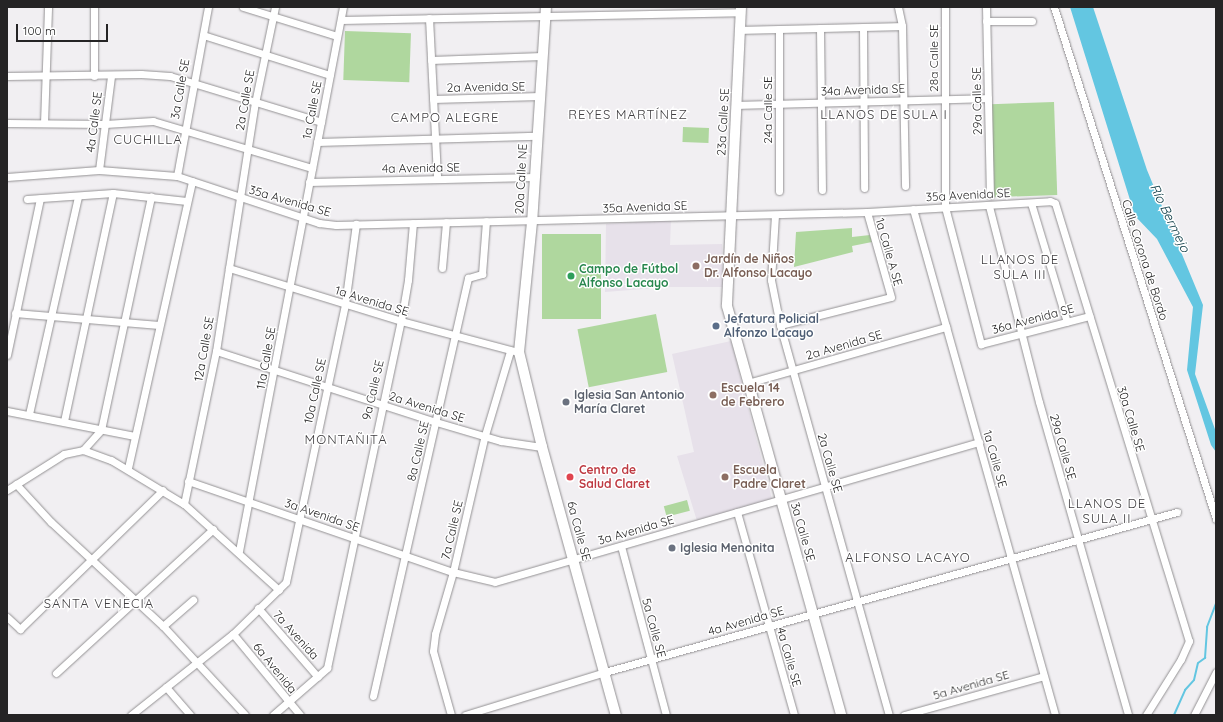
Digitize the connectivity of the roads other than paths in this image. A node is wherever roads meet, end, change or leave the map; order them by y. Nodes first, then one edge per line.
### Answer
1 (48, 7) edge
2 (94, 7) edge
3 (208, 7) edge
4 (243, 7) edge
5 (276, 7) edge
6 (343, 7) edge
7 (898, 7) edge
8 (945, 7) edge
9 (986, 7) edge
10 (1054, 7) edge
11 (650, 10) edge
12 (741, 10) edge
13 (546, 11) edge
14 (272, 16) junction
15 (429, 18) junction
16 (341, 20) junction
17 (1032, 20) dead end
18 (986, 21) junction
19 (902, 26) junction
20 (863, 27) junction
21 (820, 28) junction
22 (779, 29) junction
23 (740, 30) junction
24 (203, 35) junction
25 (337, 36) junction
26 (264, 54) junction
27 (542, 56) junction
28 (431, 60) junction
29 (330, 75) junction
30 (7, 76) edge
31 (47, 76) junction
32 (94, 76) junction
33 (111, 76) junction
34 (195, 82) junction
35 (540, 96) junction
36 (988, 98) junction
37 (433, 99) junction
38 (945, 99) junction
39 (903, 100) junction
40 (864, 101) junction
41 (255, 103) junction
42 (822, 103) junction
43 (778, 104) junction
44 (738, 105) junction
45 (321, 122) junction
46 (7, 123) edge
47 (44, 123) junction
48 (105, 124) junction
49 (186, 129) junction
50 (537, 136) junction
51 (435, 138) junction
52 (317, 142) junction
53 (248, 150) junction
54 (312, 168) junction
55 (99, 170) junction
56 (178, 176) junction
57 (7, 177) edge
58 (534, 177) junction
59 (437, 178) junction
60 (192, 180) junction
61 (309, 182) junction
62 (905, 186) dead end
63 (864, 188) dead end
64 (822, 190) dead end
65 (779, 191) dead end
66 (113, 193) junction
67 (990, 195) dead end
68 (78, 196) junction
69 (151, 196) junction
70 (239, 197) junction
71 (40, 198) junction
72 (26, 199) dead end
73 (187, 201) junction
74 (1031, 203) junction
75 (1055, 203) joint
76 (989, 206) junction
77 (945, 207) junction
78 (912, 209) junction
79 (867, 212) junction
80 (731, 215) junction
81 (775, 215) junction
82 (302, 217) junction
83 (486, 221) junction
84 (446, 222) junction
85 (532, 222) junction
86 (413, 223) junction
87 (356, 224) junction
88 (229, 268) junction
89 (442, 268) dead end
90 (289, 287) junction
91 (344, 304) junction
92 (15, 313) junction
93 (51, 316) junction
94 (1089, 316) junction
95 (85, 319) junction
96 (401, 321) junction
97 (122, 322) junction
98 (1067, 322) junction
99 (159, 325) junction
100 (780, 326) junction
101 (946, 327) junction
102 (1021, 334) junction
103 (457, 336) junction
104 (982, 344) joint
105 (216, 350) junction
106 (515, 352) junction
107 (7, 355) edge
108 (275, 370) junction
109 (791, 371) junction
110 (748, 383) junction
111 (327, 387) junction
112 (381, 404) junction
113 (7, 411) edge
114 (28, 414) junction
115 (64, 421) junction
116 (436, 422) junction
117 (101, 430) junction
118 (485, 435) junction
119 (135, 436) junction
120 (979, 442) junction
121 (542, 448) junction
122 (83, 450) junction
123 (128, 468) junction
124 (188, 481) junction
125 (16, 484) junction
126 (826, 486) junction
127 (7, 490) edge
128 (163, 490) junction
129 (780, 500) junction
130 (250, 502) junction
131 (184, 504) junction
132 (737, 512) junction
133 (1177, 512) dead end
134 (1216, 519) edge
135 (301, 520) junction
136 (1152, 520) junction
137 (213, 529) junction
138 (354, 537) junction
139 (1078, 540) junction
140 (621, 546) junction
141 (239, 551) junction
142 (406, 556) junction
143 (1012, 558) junction
144 (92, 559) junction
145 (573, 560) junction
146 (453, 572) junction
147 (279, 590) junction
148 (135, 600) junction
149 (193, 600) dead end
150 (858, 601) junction
151 (258, 608) junction
152 (813, 614) junction
153 (7, 617) edge
154 (163, 626) junction
155 (769, 626) junction
156 (233, 634) junction
157 (651, 659) junction
158 (197, 662) junction
159 (605, 672) junction
160 (1216, 672) edge
161 (56, 673) dead end
162 (1044, 676) junction
163 (318, 677) junction
164 (166, 687) junction
165 (373, 696) dead end
166 (288, 702) junction
167 (136, 714) edge
168 (190, 715) edge
169 (245, 715) edge
170 (273, 715) edge
171 (300, 715) edge
172 (450, 715) edge
173 (465, 715) edge
174 (616, 715) edge
175 (666, 715) edge
176 (794, 715) edge
177 (841, 715) edge
178 (889, 715) edge
179 (904, 715) edge
180 (1055, 715) edge
181 (1128, 715) edge
182 (1146, 715) edge
183 (1194, 715) edge

1 - 31 street
2 - 32 street, 4a Calle SE
3 - 24 street, 3a Calle SE
4 - 14 street
5 - 14 street, 2a Calle SE
6 - 16 street, 1a Calle SE
7 - 19 street
8 - 38 street, 28a Calle SE
9 - 18 street, 29a Calle SE
10 - 134 street, Calle Corona de Bordo
11 - 12 street
11 - 13 street
12 - 23 street, 23a Calle SE
13 - 15 street
13 - 27 street, 20a Calle NE
14 - 25 street
14 - 26 street, 2a Calle SE
15 - 16 street
15 - 28 street
16 - 25 street, 1a Calle SE
17 - 18 street
18 - 36 street, 29a Calle SE
19 - 20 street
19 - 39 street
20 - 21 street
20 - 40 street
21 - 22 street
21 - 42 street
22 - 23 street
22 - 43 street, 24a Calle SE
23 - 44 street, 23a Calle SE
24 - 26 street
24 - 34 street, 3a Calle SE
25 - 29 street, 1a Calle SE
26 - 29 street
26 - 41 street, 2a Calle SE
27 - 28 street
27 - 35 street, 20a Calle NE
28 - 37 street
29 - 45 street, 1a Calle SE
30 - 31 street
31 - 32 street
31 - 47 street
32 - 33 street
33 - 34 street
33 - 48 street, 4a Calle SE
34 - 41 street
34 - 49 street, 3a Calle SE
35 - 37 street, 2a Avenida SE
35 - 50 street, 20a Calle NE
36 - 38 street, 34a Avenida SE
36 - 67 street, 29a Calle SE
37 - 51 street
38 - 39 street, 34a Avenida SE
38 - 77 street, 28a Calle SE
39 - 40 street, 34a Avenida SE
39 - 62 street
40 - 42 street, 34a Avenida SE
40 - 63 street
41 - 45 street
41 - 53 street, 2a Calle SE
42 - 43 street, 34a Avenida SE
42 - 64 street
43 - 44 street, 34a Avenida SE
43 - 65 street, 24a Calle SE
44 - 80 street, 23a Calle SE
45 - 52 street, 1a Calle SE
46 - 47 street
47 - 48 street
48 - 49 street
48 - 55 street, 4a Calle SE
49 - 53 street
49 - 56 street, 3a Calle SE
50 - 51 street
50 - 58 street, 20a Calle NE
51 - 52 street
51 - 59 street
52 - 54 street, 1a Calle SE
53 - 54 street
53 - 70 street, 2a Calle SE
54 - 61 street, 1a Calle SE
55 - 56 street, 35a Avenida SE
55 - 57 street, 35a Avenida SE
56 - 60 street, 35a Avenida SE
58 - 59 street, 4a Avenida SE
58 - 85 street, 20a Calle NE
59 - 61 street, 4a Avenida SE
60 - 70 street, 35a Avenida SE
60 - 73 street
61 - 82 street, 1a Calle SE
66 - 68 street
66 - 69 street
66 - 95 street
68 - 71 street
68 - 93 street
69 - 73 street
69 - 97 street
70 - 82 street, 35a Avenida SE
70 - 88 street, 12a Calle SE
71 - 72 street
71 - 92 street
73 - 99 street
74 - 75 street, 35a Avenida SE
74 - 76 street, 35a Avenida SE
74 - 98 street
75 - 94 street, 30a Calle SE
76 - 77 street, 35a Avenida SE
76 - 102 street, 29a Calle SE
77 - 78 street, 35a Avenida SE
77 - 104 street, 28a Calle SE
78 - 79 street, 35a Avenida SE
78 - 101 street, 1a Calle SE
79 - 81 street, 35a Avenida SE
79 - 100 street, 1a Calle A SE
80 - 81 street, 35a Avenida SE
80 - 85 street, 35a Avenida SE
80 - 110 street, 3a Calle SE
81 - 100 street, 2a Calle SE
82 - 87 street, 35a Avenida SE
82 - 90 street, 11a Calle SE
83 - 84 street, 35a Avenida SE
83 - 85 street, 35a Avenida SE
83 - 103 street, 8a Calle SE
84 - 86 street, 35a Avenida SE
84 - 89 street
85 - 106 street, 20a Calle NE
86 - 87 street, 35a Avenida SE
86 - 96 street, 9a Calle SE
87 - 91 street, 10a Calle SE
88 - 90 street, 1a Avenida SE
88 - 105 street, 12a Calle SE
90 - 91 street, 1a Avenida SE
90 - 108 street, 11a Calle SE
91 - 96 street, 1a Avenida SE
91 - 111 street, 10a Calle SE
92 - 93 street
92 - 107 street
93 - 95 street
93 - 114 street
94 - 98 street, 36a Avenida SE
94 - 136 street, 30a Calle SE
95 - 97 street
95 - 115 street
96 - 103 street, 1a Avenida SE
96 - 112 street, 9a Calle SE
97 - 99 street
97 - 117 street
98 - 102 street, 36a Avenida SE
99 - 119 street
100 - 109 street, 2a Calle SE
101 - 109 street, 2a Avenida SE
101 - 120 street, 1a Calle SE
102 - 104 street, 36a Avenida SE
102 - 139 street, 29a Calle SE
103 - 106 street, 1a Avenida SE
103 - 116 street, 8a Calle SE
105 - 108 street, 2a Avenida SE
105 - 124 street, 12a Calle SE
106 - 118 street, 7a Calle SE
106 - 121 street, 6a Calle SE
108 - 111 street, 2a Avenida SE
108 - 130 street, 11a Calle SE
109 - 110 street, 2a Avenida SE
109 - 126 street, 2a Calle SE
110 - 129 street, 3a Calle SE
111 - 112 street, 2a Avenida SE
111 - 135 street, 10a Calle SE
112 - 116 street, 2a Avenida SE
112 - 138 street, 9a Calle SE
113 - 114 street
114 - 115 street
115 - 117 street
116 - 118 street, 2a Avenida SE
116 - 142 street, 8a Calle SE
117 - 119 street
117 - 122 street
118 - 121 street, 2a Avenida SE
118 - 146 street, 7a Calle SE
119 - 123 street
120 - 126 street, 3a Avenida SE
120 - 143 street, 1a Calle SE
121 - 145 street, 6a Calle SE
122 - 123 street
122 - 125 street
123 - 128 street
124 - 130 street, 3a Avenida SE
124 - 131 street, 12a Calle SE
125 - 127 street
125 - 144 street
126 - 129 street, 3a Avenida SE
126 - 150 street, 2a Calle SE
128 - 131 street
128 - 144 street
129 - 132 street, 3a Avenida SE
129 - 152 street, 3a Calle SE
130 - 135 street, 3a Avenida SE
130 - 141 street, 11a Calle SE
131 - 137 street
132 - 140 street, 3a Avenida SE
132 - 155 street, 4a Calle SE
133 - 136 street, 4a Avenida SE
135 - 138 street, 3a Avenida SE
135 - 147 street, 10a Calle SE
136 - 139 street, 4a Avenida SE
136 - 182 street, 30a Calle SE
137 - 141 street
137 - 148 street
138 - 142 street, 3a Avenida SE
138 - 163 street, 9a Calle SE
139 - 143 street, 4a Avenida SE
139 - 181 street, 29a Calle SE
140 - 145 street, 3a Avenida SE
140 - 157 street, 5a Calle SE
141 - 147 street
142 - 146 street, 3a Avenida SE
142 - 165 street, 8a Calle SE
143 - 150 street, 4a Avenida SE
143 - 162 street, 1a Calle SE
144 - 148 street
144 - 153 street
145 - 146 street, 3a Avenida SE
145 - 159 street, 6a Calle SE
146 - 172 street, 7a Calle SE
147 - 151 street, 10a Calle SE
148 - 154 street
148 - 161 street
149 - 154 street
150 - 152 street, 4a Avenida SE
150 - 178 street, 2a Calle SE
151 - 156 street, 10a Calle SE
151 - 163 street, 7a Avenida
152 - 155 street, 4a Avenida SE
152 - 177 street, 3a Calle SE
154 - 158 street
155 - 157 street, 4a Avenida SE
155 - 176 street, 4a Calle SE
156 - 158 street, 10a Calle SE
156 - 166 street, 6a Avenida
157 - 159 street, 4a Avenida SE
157 - 175 street, 5a Calle SE
158 - 164 street, 10a Calle SE
158 - 169 street
159 - 173 street, 4a Avenida SE
159 - 174 street, 6a Calle SE
160 - 183 street
162 - 179 street, 5a Avenida SE
162 - 180 street, 1a Calle SE
163 - 166 street, 9a Calle SE
164 - 167 street, 10a Calle SE
164 - 168 street
166 - 170 street, 9a Calle SE
166 - 171 street, 6a Avenida

